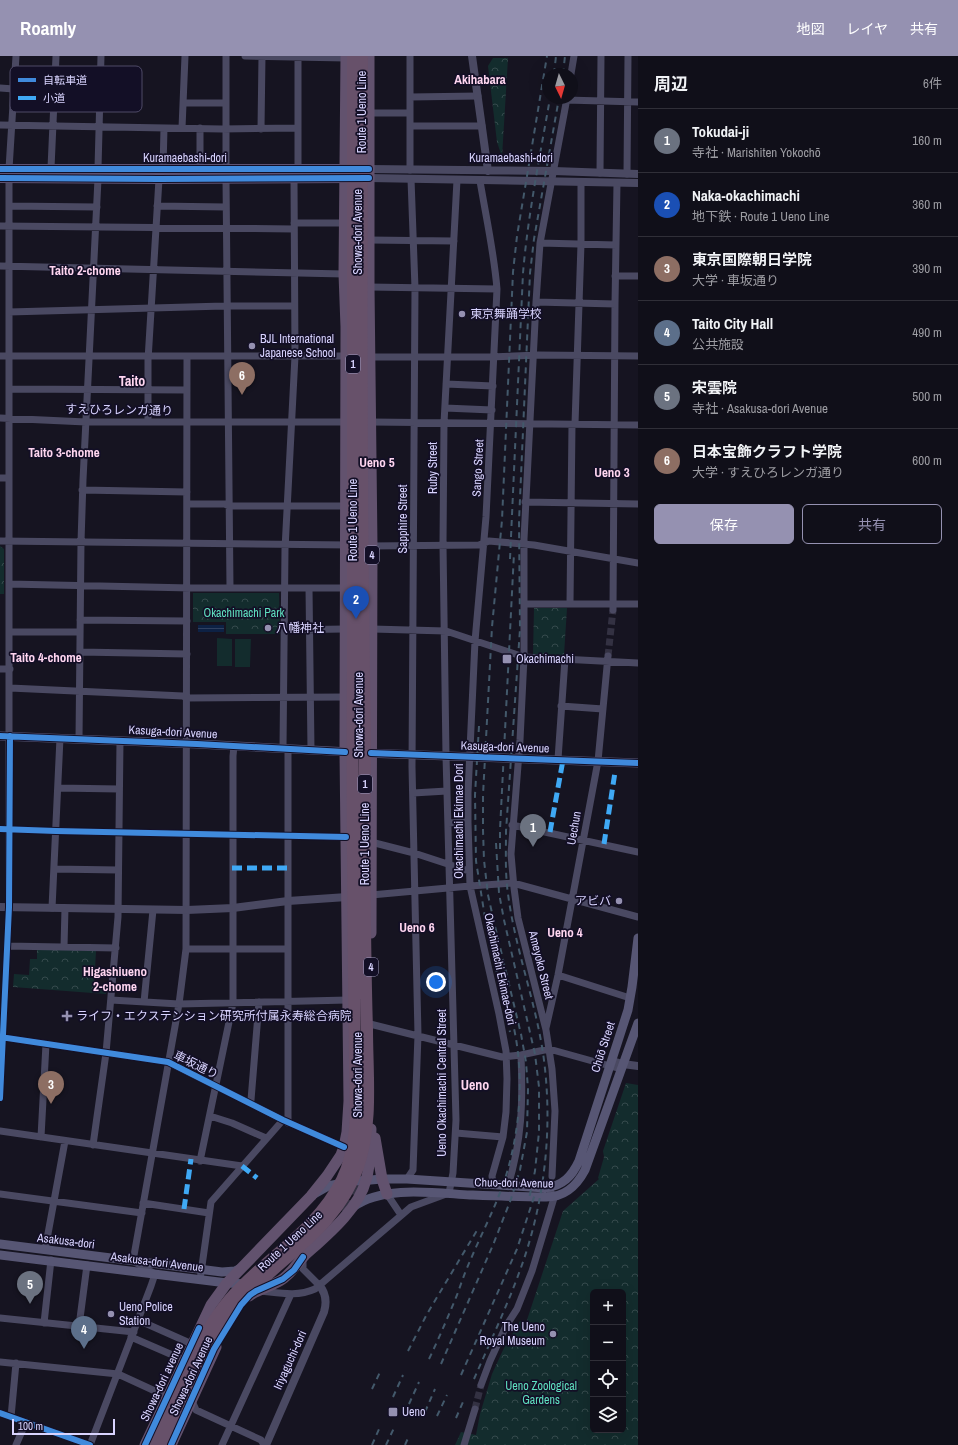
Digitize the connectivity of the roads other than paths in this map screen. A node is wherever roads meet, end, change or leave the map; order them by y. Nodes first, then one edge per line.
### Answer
1 (16, 56) edge
2 (56, 56) edge
3 (102, 56) edge
4 (185, 56) edge
5 (226, 56) edge
6 (245, 56) edge
7 (262, 56) edge
8 (362, 56) edge
9 (369, 56) edge
10 (410, 56) edge
11 (472, 56) edge
12 (574, 56) edge
13 (601, 56) edge
14 (628, 56) edge
15 (298, 57) edge
16 (348, 57) edge
17 (15, 66) edge
18 (56, 66) edge
19 (102, 66) edge
20 (572, 68) edge
21 (0, 88) edge
22 (10, 89) edge
23 (478, 96) junction
24 (410, 97) junction
25 (578, 100) edge
26 (601, 101) junction
27 (628, 102) junction
28 (638, 102) edge
29 (183, 103) junction
30 (226, 103) junction
31 (565, 104) edge
32 (13, 112) edge
33 (54, 112) edge
34 (100, 112) edge
35 (369, 113) junction
36 (410, 113) junction
37 (0, 125) edge
38 (12, 126) junction
39 (53, 126) junction
40 (410, 126) junction
41 (482, 126) junction
42 (99, 127) junction
43 (164, 128) junction
44 (182, 128) junction
45 (200, 128) junction
46 (298, 128) junction
47 (226, 129) junction
48 (262, 129) junction
49 (51, 168) junction
50 (98, 168) junction
51 (163, 169) junction
52 (200, 169) junction
53 (410, 170) junction
54 (488, 171) junction
55 (554, 171) junction
56 (5, 173) edge
57 (346, 173) junction
58 (600, 173) junction
59 (226, 174) junction
60 (296, 174) junction
61 (369, 174) junction
62 (627, 174) junction
63 (638, 174) edge
64 (98, 179) junction
65 (159, 179) junction
66 (412, 179) junction
67 (457, 180) junction
68 (480, 181) junction
69 (552, 182) junction
70 (581, 182) junction
71 (617, 182) junction
72 (638, 183) edge
73 (9, 206) junction
74 (157, 206) junction
75 (97, 207) junction
76 (226, 207) junction
77 (345, 223) junction
78 (0, 226) edge
79 (9, 226) junction
80 (294, 226) junction
81 (96, 227) junction
82 (156, 227) junction
83 (226, 228) junction
84 (369, 240) junction
85 (413, 240) junction
86 (454, 241) junction
87 (540, 243) junction
88 (581, 244) junction
89 (616, 245) junction
90 (0, 266) edge
91 (9, 267) junction
92 (94, 268) junction
93 (154, 270) junction
94 (227, 271) junction
95 (294, 273) junction
96 (344, 274) junction
97 (615, 276) junction
98 (638, 276) edge
99 (369, 287) junction
100 (415, 288) junction
101 (451, 288) junction
102 (497, 289) junction
103 (536, 302) junction
104 (579, 303) junction
105 (615, 304) junction
106 (227, 306) junction
107 (294, 306) junction
108 (152, 308) junction
109 (91, 309) junction
110 (9, 312) junction
111 (0, 356) edge
112 (9, 356) junction
113 (148, 356) junction
114 (187, 356) junction
115 (228, 356) junction
116 (295, 356) junction
117 (345, 356) junction
118 (532, 356) junction
119 (578, 356) junction
120 (615, 356) junction
121 (638, 356) edge
122 (89, 357) junction
123 (366, 357) junction
124 (414, 357) junction
125 (448, 357) junction
126 (495, 357) junction
127 (446, 384) junction
128 (493, 386) junction
129 (9, 389) junction
130 (87, 390) junction
131 (148, 390) junction
132 (187, 390) junction
133 (445, 408) junction
134 (492, 410) junction
135 (0, 418) edge
136 (9, 418) junction
137 (345, 418) junction
138 (86, 422) junction
139 (148, 422) junction
140 (187, 422) junction
141 (228, 422) junction
142 (291, 422) junction
143 (371, 422) junction
144 (414, 423) junction
145 (444, 423) junction
146 (491, 424) junction
147 (529, 424) junction
148 (573, 424) junction
149 (615, 424) junction
150 (638, 425) edge
151 (0, 478) edge
152 (10, 478) junction
153 (82, 490) junction
154 (187, 492) junction
155 (525, 502) junction
156 (614, 503) junction
157 (187, 504) junction
158 (571, 504) junction
159 (638, 504) edge
160 (229, 506) junction
161 (287, 506) junction
162 (345, 506) junction
163 (0, 541) edge
164 (10, 541) junction
165 (81, 542) junction
166 (187, 543) junction
167 (485, 543) junction
168 (230, 544) junction
169 (526, 544) junction
170 (285, 545) junction
171 (345, 545) junction
172 (414, 545) junction
173 (444, 545) junction
174 (372, 546) junction
175 (569, 550) junction
176 (614, 558) junction
177 (638, 563) edge
178 (10, 584) junction
179 (80, 586) junction
180 (187, 588) junction
181 (230, 588) junction
182 (284, 588) junction
183 (309, 588) junction
184 (344, 588) junction
185 (524, 604) junction
186 (570, 604) junction
187 (638, 604) edge
188 (613, 607) junction
189 (80, 620) junction
190 (187, 621) junction
191 (344, 629) junction
192 (372, 629) junction
193 (284, 630) junction
194 (310, 630) junction
195 (413, 630) junction
196 (446, 631) junction
197 (10, 632) junction
198 (80, 632) junction
199 (476, 640) junction
200 (80, 652) junction
201 (187, 654) junction
202 (524, 657) junction
203 (565, 659) junction
204 (608, 659) junction
205 (638, 663) edge
206 (0, 669) edge
207 (10, 669) junction
208 (353, 672) junction
209 (10, 688) junction
210 (80, 690) junction
211 (283, 697) junction
212 (345, 697) junction
213 (187, 698) junction
214 (310, 698) junction
215 (561, 706) junction
216 (603, 709) junction
217 (0, 736) edge
218 (10, 736) junction
219 (60, 738) junction
220 (79, 739) junction
221 (120, 740) junction
222 (187, 744) junction
223 (234, 746) junction
224 (285, 748) junction
225 (311, 750) junction
226 (344, 752) junction
227 (371, 753) junction
228 (446, 756) junction
229 (470, 757) junction
230 (518, 758) junction
231 (413, 759) junction
232 (558, 759) junction
233 (598, 761) junction
234 (638, 763) edge
235 (58, 788) junction
236 (119, 789) junction
237 (447, 791) junction
238 (412, 793) junction
239 (468, 822) junction
240 (448, 823) junction
241 (512, 824) junction
242 (364, 828) junction
243 (0, 829) edge
244 (10, 829) junction
245 (56, 831) junction
246 (118, 832) junction
247 (187, 833) junction
248 (232, 834) junction
249 (288, 835) junction
250 (346, 837) junction
251 (584, 839) junction
252 (371, 842) junction
253 (638, 852) edge
254 (414, 853) junction
255 (449, 864) junction
256 (54, 869) junction
257 (118, 870) junction
258 (470, 871) junction
259 (513, 884) junction
260 (470, 886) junction
261 (450, 888) junction
262 (415, 891) junction
263 (351, 895) junction
264 (371, 895) junction
265 (572, 899) junction
266 (288, 902) junction
267 (9, 907) junction
268 (0, 908) edge
269 (52, 908) junction
270 (65, 908) junction
271 (233, 908) junction
272 (118, 910) junction
273 (152, 910) junction
274 (187, 910) junction
275 (638, 917) edge
276 (638, 938) edge
277 (8, 946) junction
278 (64, 947) junction
279 (116, 948) junction
280 (186, 949) junction
281 (233, 949) junction
282 (288, 949) junction
283 (636, 970) edge
284 (558, 976) junction
285 (3, 993) edge
286 (630, 998) junction
287 (111, 1000) junction
288 (348, 1000) junction
289 (288, 1001) junction
290 (144, 1002) junction
291 (259, 1002) junction
292 (233, 1003) junction
293 (178, 1004) junction
294 (638, 1023) edge
295 (370, 1024) junction
296 (546, 1030) junction
297 (418, 1035) junction
298 (2, 1037) edge
299 (46, 1044) junction
300 (454, 1045) junction
301 (549, 1049) junction
302 (106, 1053) junction
303 (521, 1055) junction
304 (506, 1056) junction
305 (360, 1059) dead end
306 (168, 1062) junction
307 (611, 1063) junction
308 (638, 1066) edge
309 (622, 1067) junction
310 (1, 1070) edge
311 (216, 1087) junction
312 (0, 1098) edge
313 (250, 1103) junction
314 (210, 1116) junction
315 (371, 1116) junction
316 (286, 1121) junction
317 (0, 1131) edge
318 (456, 1133) junction
319 (41, 1137) junction
320 (503, 1137) junction
321 (266, 1138) junction
322 (64, 1141) junction
323 (93, 1145) junction
324 (344, 1147) junction
325 (152, 1154) junction
326 (200, 1161) junction
327 (242, 1166) junction
328 (552, 1176) dead end
329 (407, 1178) junction
330 (382, 1179) junction
331 (367, 1180) junction
332 (451, 1181) junction
333 (493, 1184) junction
334 (508, 1186) junction
335 (548, 1187) junction
336 (449, 1193) junction
337 (0, 1194) edge
338 (387, 1194) junction
339 (311, 1196) junction
340 (554, 1198) junction
341 (54, 1201) junction
342 (143, 1203) junction
343 (348, 1212) junction
344 (142, 1213) junction
345 (209, 1213) junction
346 (401, 1216) junction
347 (0, 1244) edge
348 (45, 1250) junction
349 (0, 1255) edge
350 (303, 1257) junction
351 (51, 1260) junction
352 (133, 1261) junction
353 (247, 1263) junction
354 (87, 1265) junction
355 (201, 1269) junction
356 (155, 1274) junction
357 (200, 1280) junction
358 (227, 1283) junction
359 (319, 1286) junction
360 (256, 1291) junction
361 (291, 1294) junction
362 (0, 1318) edge
363 (138, 1320) junction
364 (44, 1323) junction
365 (79, 1326) junction
366 (132, 1334) junction
367 (192, 1344) junction
368 (184, 1360) junction
369 (0, 1362) edge
370 (16, 1363) junction
371 (118, 1374) junction
372 (481, 1385) tunnel mouth
373 (168, 1396) junction
374 (192, 1401) junction
375 (474, 1409) tunnel mouth
376 (0, 1413) edge
377 (11, 1417) junction
378 (26, 1422) junction
379 (231, 1427) junction
380 (76, 1443) edge
381 (16, 1445) edge
382 (90, 1445) edge
383 (145, 1445) edge
384 (154, 1445) edge
385 (164, 1445) edge
386 (171, 1445) edge
387 (222, 1445) edge
388 (265, 1445) edge
389 (464, 1445) edge

1 - 17 street
2 - 18 street
3 - 19 street
4 - 29 street
5 - 30 street
6 - 7 street
7 - 15 street
7 - 48 street
8 - 242 highway, Route 1 Ueno Line / 1, bridge
9 - 35 highway, Showa-dori Avenue / 4
10 - 24 street
11 - 23 street
12 - 20 street
13 - 26 street
14 - 27 street
15 - 16 street
15 - 46 street
16 - 57 highway, Showa-dori Avenue / 4
16 - 208 highway, Route 1 Ueno Line / 1, bridge
21 - 22 street
23 - 24 street
23 - 41 street
24 - 36 street
25 - 26 street
26 - 27 street
26 - 58 street
27 - 28 street
27 - 62 street
29 - 30 street
29 - 44 street
30 - 47 street
31 - 55 street, Ameyoko Street
32 - 38 street
33 - 39 street
34 - 42 street
35 - 36 street
35 - 61 highway, Showa-dori Avenue / 4
36 - 40 street
37 - 38 street
38 - 39 street
38 - 56 street
39 - 42 street
39 - 49 street
40 - 41 street
40 - 53 street
41 - 54 street
42 - 43 street
42 - 50 street
43 - 44 street
43 - 51 street
44 - 45 street
45 - 47 street
45 - 52 street
46 - 48 street
46 - 60 street
47 - 48 street
47 - 59 street
49 - 50 main road, Kuramaebashi-dori
49 - 56 main road, Kuramaebashi-dori
50 - 51 main road, Kuramaebashi-dori
51 - 52 main road, Kuramaebashi-dori
52 - 59 main road, Kuramaebashi-dori
53 - 54 street, Kuramaebashi-dori
53 - 61 street, Kuramaebashi-dori
54 - 55 street, Kuramaebashi-dori
55 - 58 street, Kuramaebashi-dori
55 - 69 street, Ameyoko Street
56 - 64 main road, Kuramaebashi-dori
56 - 73 street
57 - 60 main road, Kuramaebashi-dori
57 - 61 main road, Kuramaebashi-dori
57 - 77 highway, Showa-dori Avenue / 4
58 - 62 street, Kuramaebashi-dori
59 - 60 main road, Kuramaebashi-dori
59 - 65 main road, Kuramaebashi-dori
59 - 76 street
60 - 80 street
61 - 66 street, Kuramaebashi-dori
61 - 84 highway, Showa-dori Avenue / 4
62 - 63 street, Kuramaebashi-dori
64 - 65 main road, Kuramaebashi-dori
64 - 75 street
65 - 74 street
66 - 67 street, Kuramaebashi-dori
66 - 85 street, Sapphire Street
67 - 68 street, Kuramaebashi-dori
67 - 86 street, Ruby Street
68 - 69 street, Kuramaebashi-dori
68 - 102 street, Sango Street
69 - 70 street, Kuramaebashi-dori
69 - 87 street, Ameyoko Street
70 - 71 street, Kuramaebashi-dori
70 - 88 street
71 - 72 street, Kuramaebashi-dori
71 - 89 street
73 - 75 street
73 - 79 street
74 - 76 street
74 - 82 street
75 - 81 street
76 - 83 street
77 - 80 street
77 - 96 highway, Showa-dori Avenue / 4
78 - 79 street
79 - 81 street
79 - 91 street
80 - 83 street
80 - 95 street
81 - 82 street
81 - 92 street
82 - 83 street
82 - 93 street
83 - 94 street
84 - 85 street
84 - 99 highway, Showa-dori Avenue / 4
85 - 86 street
85 - 100 street, Sapphire Street
86 - 101 street, Ruby Street
87 - 88 street
87 - 103 street, Ameyoko Street
88 - 89 street
88 - 104 street
89 - 97 street
90 - 91 street
91 - 92 street
91 - 110 street
92 - 93 street
92 - 109 street
93 - 94 street
93 - 108 street
94 - 95 street
94 - 106 street
95 - 96 street
95 - 107 street
96 - 117 highway, Showa-dori Avenue / 4
97 - 98 street
97 - 105 street
99 - 100 street
99 - 123 highway, Showa-dori Avenue / 4
100 - 101 street
100 - 124 street, Sapphire Street
101 - 102 street
101 - 125 street, Ruby Street
102 - 126 street, Sango Street
103 - 104 street
103 - 118 street, Ameyoko Street
104 - 105 street
104 - 119 street
105 - 120 street
106 - 107 street
106 - 108 street
106 - 115 street
107 - 116 street
108 - 109 street
108 - 113 street
109 - 110 street
109 - 122 street
110 - 112 street
111 - 112 street
112 - 122 street
112 - 129 street
113 - 114 street
113 - 122 street
113 - 131 street
114 - 115 street
114 - 132 street
115 - 116 street
115 - 141 street
116 - 117 street
116 - 142 street
117 - 123 street
117 - 137 highway, Showa-dori Avenue / 4
118 - 119 street
118 - 126 street
118 - 147 street, Ameyoko Street
119 - 120 street
119 - 148 street
120 - 121 street
120 - 149 street
122 - 130 street
123 - 124 street
123 - 137 highway, Showa-dori Avenue / 4
123 - 143 highway, Showa-dori Avenue / 4
124 - 125 street
124 - 144 street, Sapphire Street
125 - 126 street
125 - 127 street, Ruby Street
126 - 128 street, Sango Street
127 - 128 street
127 - 133 street, Ruby Street
128 - 134 street, Sango Street
129 - 130 street
129 - 136 street
130 - 131 street
130 - 138 street
131 - 132 street
131 - 139 street
132 - 140 street
133 - 134 street
133 - 145 street, Ruby Street
134 - 146 street, Sango Street
135 - 136 street, すえひろレンガ通り
136 - 138 street, すえひろレンガ通り
136 - 152 street
137 - 142 street, すえひろレンガ通り
137 - 162 highway, Showa-dori Avenue / 4
138 - 139 street, すえひろレンガ通り
138 - 153 street
139 - 140 street, すえひろレンガ通り
140 - 141 street, すえひろレンガ通り
140 - 154 street
141 - 142 street, すえひろレンガ通り
141 - 160 street
142 - 161 street
143 - 144 street
143 - 174 highway, Showa-dori Avenue / 4
144 - 145 street
144 - 172 street, Sapphire Street
145 - 146 street
145 - 173 street, Ruby Street
146 - 147 street
146 - 167 street, Sango Street
147 - 148 street
147 - 155 street, Ameyoko Street
148 - 149 street
148 - 158 street
149 - 150 street
149 - 156 street
151 - 152 street
152 - 164 street
153 - 154 street
153 - 165 street
154 - 157 street
155 - 158 street
155 - 169 street, Ameyoko Street
156 - 158 street
156 - 159 street
156 - 176 street
157 - 160 street
157 - 166 street
158 - 175 street
160 - 161 street
160 - 168 street
161 - 162 street
161 - 170 street
162 - 171 highway, Showa-dori Avenue / 4
163 - 164 street
164 - 165 street
164 - 178 street
165 - 166 street
165 - 179 street
166 - 168 street
166 - 180 street
167 - 169 street
167 - 173 street
167 - 199 street, Sango Street
168 - 170 street
168 - 181 street
169 - 175 street
169 - 185 street, Ameyoko Street
170 - 171 street
170 - 182 street
171 - 174 street
171 - 184 highway, Showa-dori Avenue / 4
172 - 173 street
172 - 174 street
172 - 195 street, Sapphire Street
173 - 196 street, Ruby Street
174 - 192 highway, Showa-dori Avenue / 4
175 - 176 street
175 - 186 street
176 - 177 street
176 - 188 street
178 - 179 street
178 - 197 street
179 - 180 street
179 - 189 street
180 - 181 street
180 - 190 street
181 - 182 street
182 - 183 street
182 - 193 street
183 - 184 street
183 - 194 street
184 - 191 highway, Showa-dori Avenue / 4
185 - 186 street
185 - 202 street, Ameyoko Street
186 - 188 street
187 - 188 street
189 - 190 street
189 - 198 street
190 - 201 street
191 - 194 street
191 - 212 highway, Showa-dori Avenue / 4
192 - 195 street
192 - 227 highway, Showa-dori Avenue / 4
193 - 194 street
193 - 211 street
194 - 214 street
195 - 196 street
195 - 231 street, Sapphire Street
196 - 199 street
196 - 228 street, Ruby Street
197 - 198 street
197 - 207 street
198 - 200 street
199 - 202 street
199 - 229 street, Sango Street
200 - 201 street
200 - 210 street
201 - 213 street
202 - 203 street
202 - 230 street, Ameyoko Street
203 - 204 street
203 - 215 street
204 - 205 street
204 - 216 street, Uechun
206 - 207 street
207 - 209 street
208 - 263 highway, bridge
208 - 384 highway, Route 1 Ueno Line / 1, bridge
209 - 210 street
209 - 218 street
210 - 213 street
210 - 220 street
211 - 213 street
211 - 214 street
211 - 224 street
212 - 214 street
212 - 226 highway, Showa-dori Avenue / 4
213 - 222 street
214 - 225 street
215 - 216 street
215 - 232 street
216 - 233 street, Uechun
217 - 218 main road, Kasuga-dori Avenue
218 - 219 main road, Kasuga-dori Avenue
218 - 244 street
219 - 220 main road, Kasuga-dori Avenue
219 - 235 street
220 - 221 main road, Kasuga-dori Avenue
221 - 222 main road, Kasuga-dori Avenue
221 - 236 street
222 - 223 main road, Kasuga-dori Avenue
222 - 247 street
223 - 224 main road, Kasuga-dori Avenue
223 - 248 street
224 - 225 main road, Kasuga-dori Avenue
224 - 249 street
225 - 226 main road, Kasuga-dori Avenue
226 - 227 main road, Kasuga-dori Avenue
226 - 250 highway, Showa-dori Avenue / 4
227 - 231 main road, Kasuga-dori Avenue
227 - 252 highway, Showa-dori Avenue / 4
228 - 229 main road, Kasuga-dori Avenue
228 - 231 main road, Kasuga-dori Avenue
228 - 237 street, Ueno Okachimachi Central Street
229 - 230 main road, Kasuga-dori Avenue
229 - 239 street, Okachimachi Ekimae Dori
230 - 232 main road, Kasuga-dori Avenue
230 - 241 street, Ameyoko Street
231 - 238 street, Sapphire Street
232 - 233 main road, Kasuga-dori Avenue
233 - 234 main road, Kasuga-dori Avenue
233 - 251 street, Uechun
235 - 236 street
235 - 245 street
236 - 246 street
237 - 238 street
237 - 240 street, Ueno Okachimachi Central Street
238 - 254 street, Sapphire Street
239 - 240 street
239 - 258 street, Okachimachi Ekimae Dori
240 - 255 street, Ueno Okachimachi Central Street
241 - 251 street
241 - 259 street, Ameyoko Street
242 - 305 highway, bridge
242 - 385 highway, Route 1 Ueno Line / 1, bridge
243 - 244 street
244 - 245 street
244 - 267 street
245 - 246 street
245 - 256 street
246 - 247 street
246 - 257 street
247 - 248 street
247 - 274 street
248 - 249 street
248 - 271 street
249 - 250 street
249 - 266 street
250 - 263 highway, Showa-dori Avenue / 4
251 - 253 street
251 - 265 street, Uechun
252 - 254 street
252 - 264 highway, Showa-dori Avenue / 4
254 - 255 street
254 - 262 street, Sapphire Street
255 - 258 street
255 - 261 street, Ueno Okachimachi Central Street
256 - 257 street
256 - 269 street
257 - 272 street
258 - 260 street, Okachimachi Ekimae Dori
259 - 260 street
259 - 265 street
259 - 296 street, Ameyoko Street
260 - 261 street
260 - 304 street, Okachimachi Ekimae-dori
261 - 262 street
261 - 300 street, Ueno Okachimachi Central Street
262 - 264 street
262 - 297 street, Sapphire Street
263 - 266 street
263 - 288 highway, Showa-dori Avenue / 4
264 - 295 highway, Showa-dori Avenue / 4
265 - 275 street
265 - 284 street, Uechun
266 - 271 street
266 - 282 street
267 - 268 street
267 - 269 street
267 - 277 street
269 - 270 street
270 - 272 street
270 - 278 street
271 - 274 street
271 - 281 street
272 - 273 street
272 - 279 street
273 - 274 street
273 - 290 street
274 - 280 street
276 - 283 main road, Chūō Street
277 - 278 street
277 - 285 street
278 - 279 street
279 - 287 street
280 - 281 street
280 - 293 street
281 - 282 street
281 - 292 street
282 - 289 street
283 - 286 main road, Chūō Street
284 - 286 street
284 - 296 street, Uechun
285 - 298 street
286 - 307 main road, Chūō Street
287 - 290 street
287 - 302 street
288 - 289 street
288 - 324 highway, Showa-dori Avenue / 4
289 - 291 street
289 - 316 street
290 - 293 street
291 - 292 street
291 - 313 street
292 - 293 street
292 - 311 street
293 - 306 street
294 - 309 main road, Chūō Street
295 - 297 street
295 - 315 highway, Showa-dori Avenue / 4
296 - 301 street, Ameyoko Street
297 - 300 street
297 - 329 street, Sapphire Street
298 - 299 street, 車坂通り
298 - 310 street
299 - 302 street, 車坂通り
299 - 319 street
300 - 304 street
300 - 318 street, Ueno Okachimachi Central Street
301 - 303 street
301 - 307 street
301 - 328 street, Ameyoko Street
302 - 306 street, 車坂通り
302 - 323 street
303 - 304 street
303 - 334 street
304 - 320 street, Okachimachi Ekimae-dori
306 - 311 street, 車坂通り
306 - 325 street
307 - 309 street
307 - 335 main road, Chūō Street
308 - 309 street
309 - 340 main road, Chuo-dori Avenue
310 - 312 street
311 - 313 street, 車坂通り
311 - 314 street
313 - 316 street, 車坂通り
314 - 321 street
314 - 326 street
315 - 330 highway
315 - 331 highway, Showa-dori Avenue / 4
316 - 321 street
316 - 324 street, 車坂通り
317 - 319 street
318 - 320 street
318 - 332 street, Ueno Okachimachi Central Street
319 - 322 street
320 - 333 street, Okachimachi Ekimae-dori
321 - 327 street
322 - 323 street
322 - 341 street
323 - 325 street
324 - 339 highway, Showa-dori Avenue / 4
325 - 326 street
325 - 342 street
326 - 327 street
327 - 345 street
329 - 330 main road, Chuo-dori Avenue
329 - 332 main road, Chuo-dori Avenue
330 - 331 main road, Chuo-dori Avenue
330 - 338 highway
331 - 339 main road, Chuo-dori Avenue
331 - 343 highway, Showa-dori Avenue / 4
332 - 333 main road, Chuo-dori Avenue
332 - 336 street, Ueno Okachimachi Central Street
333 - 334 main road, Chuo-dori Avenue
334 - 335 main road, Chuo-dori Avenue
335 - 340 street
336 - 338 main road, Chuo-dori Avenue
336 - 340 main road, Chuo-dori Avenue
336 - 346 street
337 - 341 street
338 - 343 main road, Chuo-dori Avenue
338 - 346 street
339 - 353 highway, Showa-dori Avenue / 4
340 - 372 street
341 - 344 street
341 - 348 street
342 - 344 street
342 - 345 street
343 - 350 highway, Showa-dori Avenue / 4
344 - 352 street
345 - 355 street
346 - 359 street
347 - 348 main road, Asakusa-dori
348 - 352 main road, Asakusa-dori
349 - 351 main road, Asakusa-dori Avenue
350 - 353 highway
350 - 358 main road, Asakusa-dori Avenue
350 - 359 street
350 - 360 highway, Showa-dori Avenue / 4
351 - 354 main road, Asakusa-dori Avenue
351 - 364 street
352 - 355 main road, Asakusa-dori
352 - 356 street
353 - 355 main road, Asakusa-dori Avenue
353 - 358 highway, Showa-dori Avenue / 4
354 - 356 main road, Asakusa-dori Avenue
354 - 365 street
355 - 357 street
356 - 357 main road, Asakusa-dori Avenue
356 - 363 street
357 - 358 main road, Asakusa-dori Avenue
358 - 367 highway, 4
359 - 361 street
359 - 388 street, Iriyaguchi-dori
360 - 361 street
360 - 374 highway, Showa-dori Avenue / 4
361 - 379 street
362 - 364 street
363 - 366 street
363 - 367 street
364 - 365 street
365 - 366 street
366 - 368 street
366 - 371 street
367 - 368 highway, Showa-dori avenue / 4
368 - 373 highway, Showa-dori avenue / 4
369 - 370 street
370 - 371 street
370 - 377 street
371 - 373 street
371 - 382 street
373 - 383 highway, Showa-dori avenue / 4
374 - 379 street
374 - 386 highway, Showa-dori Avenue / 4
375 - 389 street
376 - 377 street
377 - 378 street
378 - 380 street
378 - 381 street
379 - 387 street
379 - 388 street
380 - 382 street

